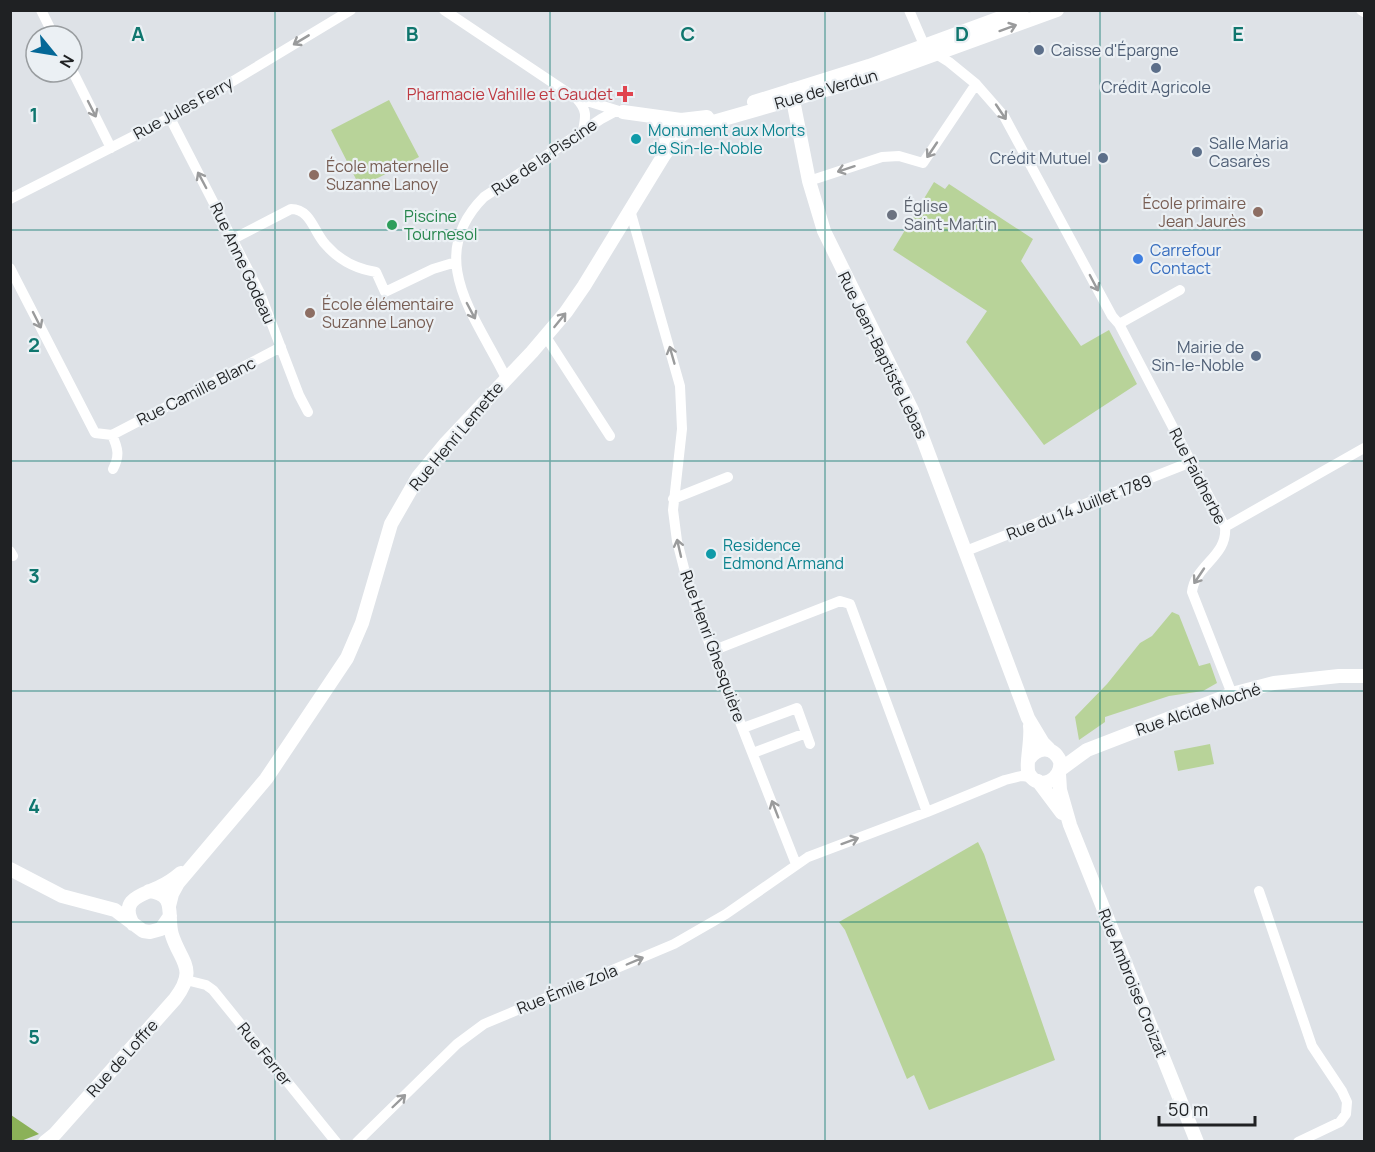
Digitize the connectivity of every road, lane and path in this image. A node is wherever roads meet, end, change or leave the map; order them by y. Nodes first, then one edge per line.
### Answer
1 (41, 10) edge
2 (351, 10) edge
3 (909, 10) edge
4 (1022, 10) edge
5 (1057, 10) edge
6 (452, 12) edge
7 (48, 24) edge
8 (931, 50) junction
9 (79, 84) edge
10 (976, 84) junction
11 (792, 95) junction
12 (574, 97) junction
13 (623, 112) junction
14 (652, 116) junction
15 (170, 118) junction
16 (583, 130) junction
17 (111, 148) junction
18 (664, 155) junction
19 (809, 181) junction
20 (10, 199) edge
21 (630, 210) junction
22 (233, 239) junction
23 (456, 262) junction
24 (10, 268) edge
25 (1180, 290) dead end
26 (1119, 324) junction
27 (546, 337) junction
28 (281, 347) junction
29 (506, 378) junction
30 (308, 412) dead end
31 (112, 435) junction
32 (610, 436) dead end
33 (1365, 448) edge
34 (1191, 462) junction
35 (113, 469) dead end
36 (728, 477) dead end
37 (673, 499) junction
38 (1225, 527) junction
39 (966, 551) junction
40 (712, 651) junction
41 (1365, 676) edge
42 (1232, 694) junction
43 (1028, 718) junction
44 (743, 728) junction
45 (806, 733) junction
46 (1104, 743) junction
47 (810, 744) dead end
48 (1050, 750) junction
49 (753, 753) junction
50 (1029, 759) junction
51 (1060, 771) junction
52 (1035, 779) junction
53 (927, 812) junction
54 (1070, 825) junction
55 (196, 860) junction
56 (796, 864) junction
57 (10, 869) edge
58 (149, 891) junction
59 (1259, 891) dead end
60 (135, 897) junction
61 (80, 900) junction
62 (169, 911) junction
63 (138, 927) junction
64 (186, 980) junction
65 (50, 1139) edge
66 (336, 1142) edge
67 (357, 1142) edge
68 (1197, 1142) edge
69 (1298, 1142) edge

1 - 7 street
2 -> 15 street, Rue Jules Ferry
3 - 8 street
4 - 8 street, Rue de Verdun
8 -> 5 street, Rue de Verdun
6 - 12 street
8 - 10 street, Rue Faidherbe
8 - 11 street, Rue de Verdun
9 -> 17 street
10 -> 19 street
10 -> 26 street, Rue Faidherbe
11 - 14 street, Rue de Verdun
11 - 18 street, Rue de Verdun
11 - 19 street, Rue Jean-Baptiste Lebas
12 - 13 street
12 - 16 street
13 - 14 street
13 - 16 street, Rue de la Piscine
14 - 18 street
15 - 17 street, Rue Jules Ferry
22 -> 15 street, Rue Anne Godeau
16 - 23 street, Rue de la Piscine
17 - 20 street, Rue Jules Ferry
18 - 21 street, Rue de Verdun
19 - 39 street, Rue Jean-Baptiste Lebas
27 -> 21 street, Rue Henri Lemette
37 -> 21 street, Rue Henri Ghesquière
22 - 23 street
22 - 28 street, Rue Anne Godeau
23 -> 29 street, Rue de la Piscine
24 -> 31 street
25 - 26 street
26 - 34 street, Rue Faidherbe
27 - 29 street, Rue Henri Lemette
27 - 32 street
28 - 30 street, Rue Anne Godeau
28 - 31 street, Rue Camille Blanc
29 - 55 street, Rue Henri Lemette
31 - 35 street
33 - 38 street
34 - 38 street, Rue Faidherbe
34 - 39 street, Rue du 14 Juillet 1789
36 - 37 street
40 -> 37 street, Rue Henri Ghesquière
38 -> 42 street, Rue Faidherbe
39 - 43 street, Rue Jean-Baptiste Lebas
40 - 44 street, Rue Henri Ghesquière
40 - 53 street
41 - 42 street, Rue Alcide Moché
42 - 46 street, Rue Alcide Moché
43 - 48 street, Rue Jean-Baptiste Lebas
43 - 50 street, Rue Jean-Baptiste Lebas
44 - 45 street
44 - 49 street, Rue Henri Ghesquière
45 - 47 street
45 - 49 street
46 - 48 street, Rue Alcide Moché
46 - 51 street, Rue Alcide Moché
48 - 50 street
48 - 51 street
56 -> 49 street, Rue Henri Ghesquière
50 - 52 street
51 - 52 street
51 - 54 street, Rue Ambroise Croizat
52 - 53 street
52 - 54 street, Rue Ambroise Croizat
56 -> 53 street
54 - 68 street, Rue Ambroise Croizat
55 - 58 street, Rue Henri Lemette
55 - 62 street, Rue Henri Lemette
67 -> 56 street, Rue Émile Zola
57 - 61 street
58 - 60 street
58 - 62 street
59 - 69 street
60 - 61 street
60 - 63 street
61 - 63 street
62 - 63 street
62 - 64 street
63 - 64 street
64 - 65 street, Rue de Loffre
64 - 66 street, Rue Ferrer

